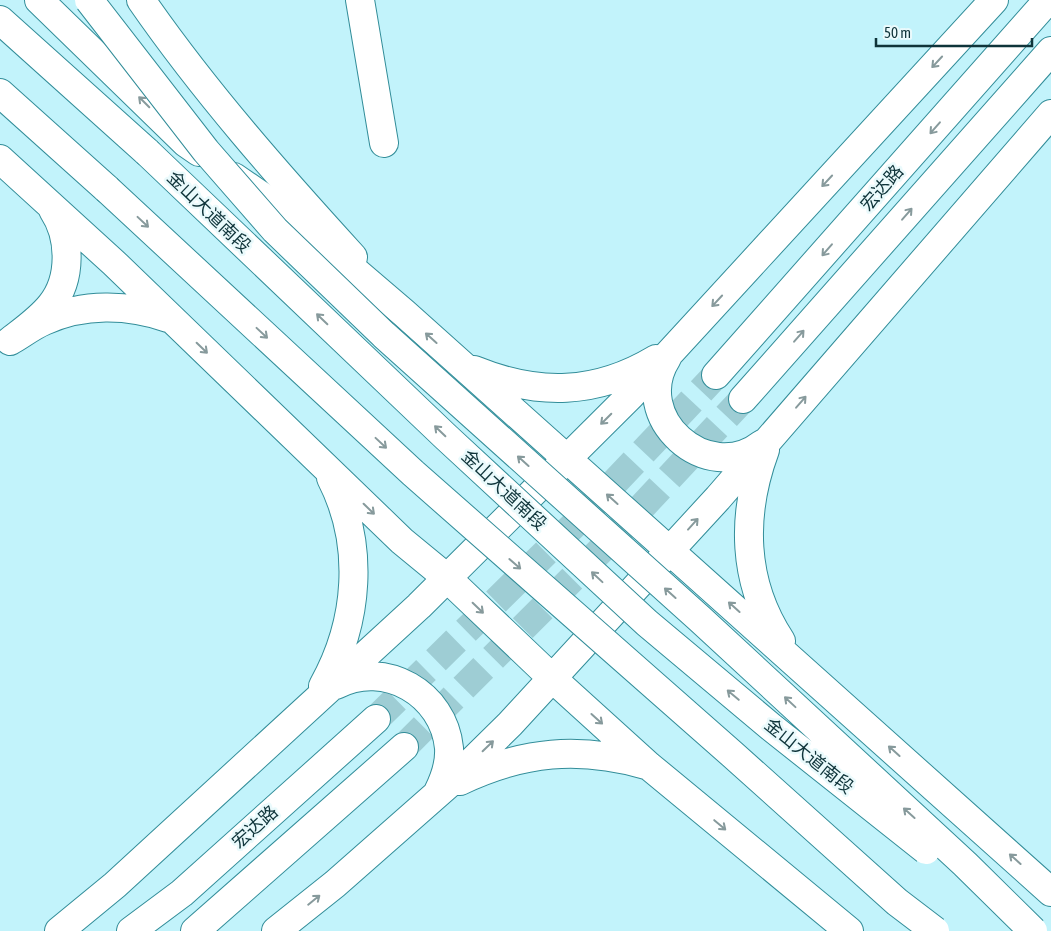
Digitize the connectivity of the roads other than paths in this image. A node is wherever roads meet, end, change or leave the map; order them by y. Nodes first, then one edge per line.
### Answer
1 (39, 0) edge
2 (89, 0) edge
3 (360, 0) edge
4 (994, 0) edge
5 (1048, 0) edge
6 (149, 11) edge
7 (0, 20) edge
8 (1051, 51) edge
9 (0, 93) edge
10 (1051, 114) edge
11 (384, 143) dead end
12 (0, 159) edge
13 (48, 203) junction
14 (404, 313) junction
15 (172, 319) junction
16 (675, 347) junction
17 (454, 358) junction
18 (716, 375) tunnel mouth
19 (743, 399) tunnel mouth
20 (769, 439) junction
21 (567, 458) junction
22 (325, 466) junction
23 (670, 550) junction
24 (447, 578) junction
25 (808, 673) junction
26 (553, 679) junction
27 (328, 689) junction
28 (306, 710) junction
29 (376, 719) tunnel mouth
30 (404, 747) tunnel mouth
31 (649, 766) junction
32 (428, 802) junction
33 (1051, 892) edge
34 (59, 931) edge
35 (131, 931) edge
36 (195, 931) edge
37 (276, 931) edge
38 (848, 931) edge
39 (935, 931) edge
40 (1033, 931) edge

14 -> 1 main road
40 -> 2 main road, bridge
3 - 11 main road
4 -> 16 main road
5 -> 18 main road, 宏达路
6 - 14 main road
40 -> 7 main road, 金山大道南段, bridge
19 -> 8 main road, 宏达路
9 -> 39 main road, bridge
20 -> 10 main road
12 - 13 main road
13 - 15 main road
13 - 15 main road
17 -> 14 main road
15 -> 22 main road
16 - 17 main road
16 - 20 main road
16 -> 21 main road
17 - 21 main road
23 -> 20 main road
20 - 25 main road
23 -> 21 main road
21 - 24 main road
22 -> 24 main road
22 - 28 main road
25 -> 23 main road
23 - 26 main road
24 -> 26 main road
24 - 27 main road
33 -> 25 main road
26 -> 31 main road
32 -> 26 main road
27 - 28 main road
27 - 32 main road
28 - 34 main road
29 - 35 main road, 宏达路
30 - 36 main road
31 - 32 main road
31 -> 38 main road
37 -> 32 main road

